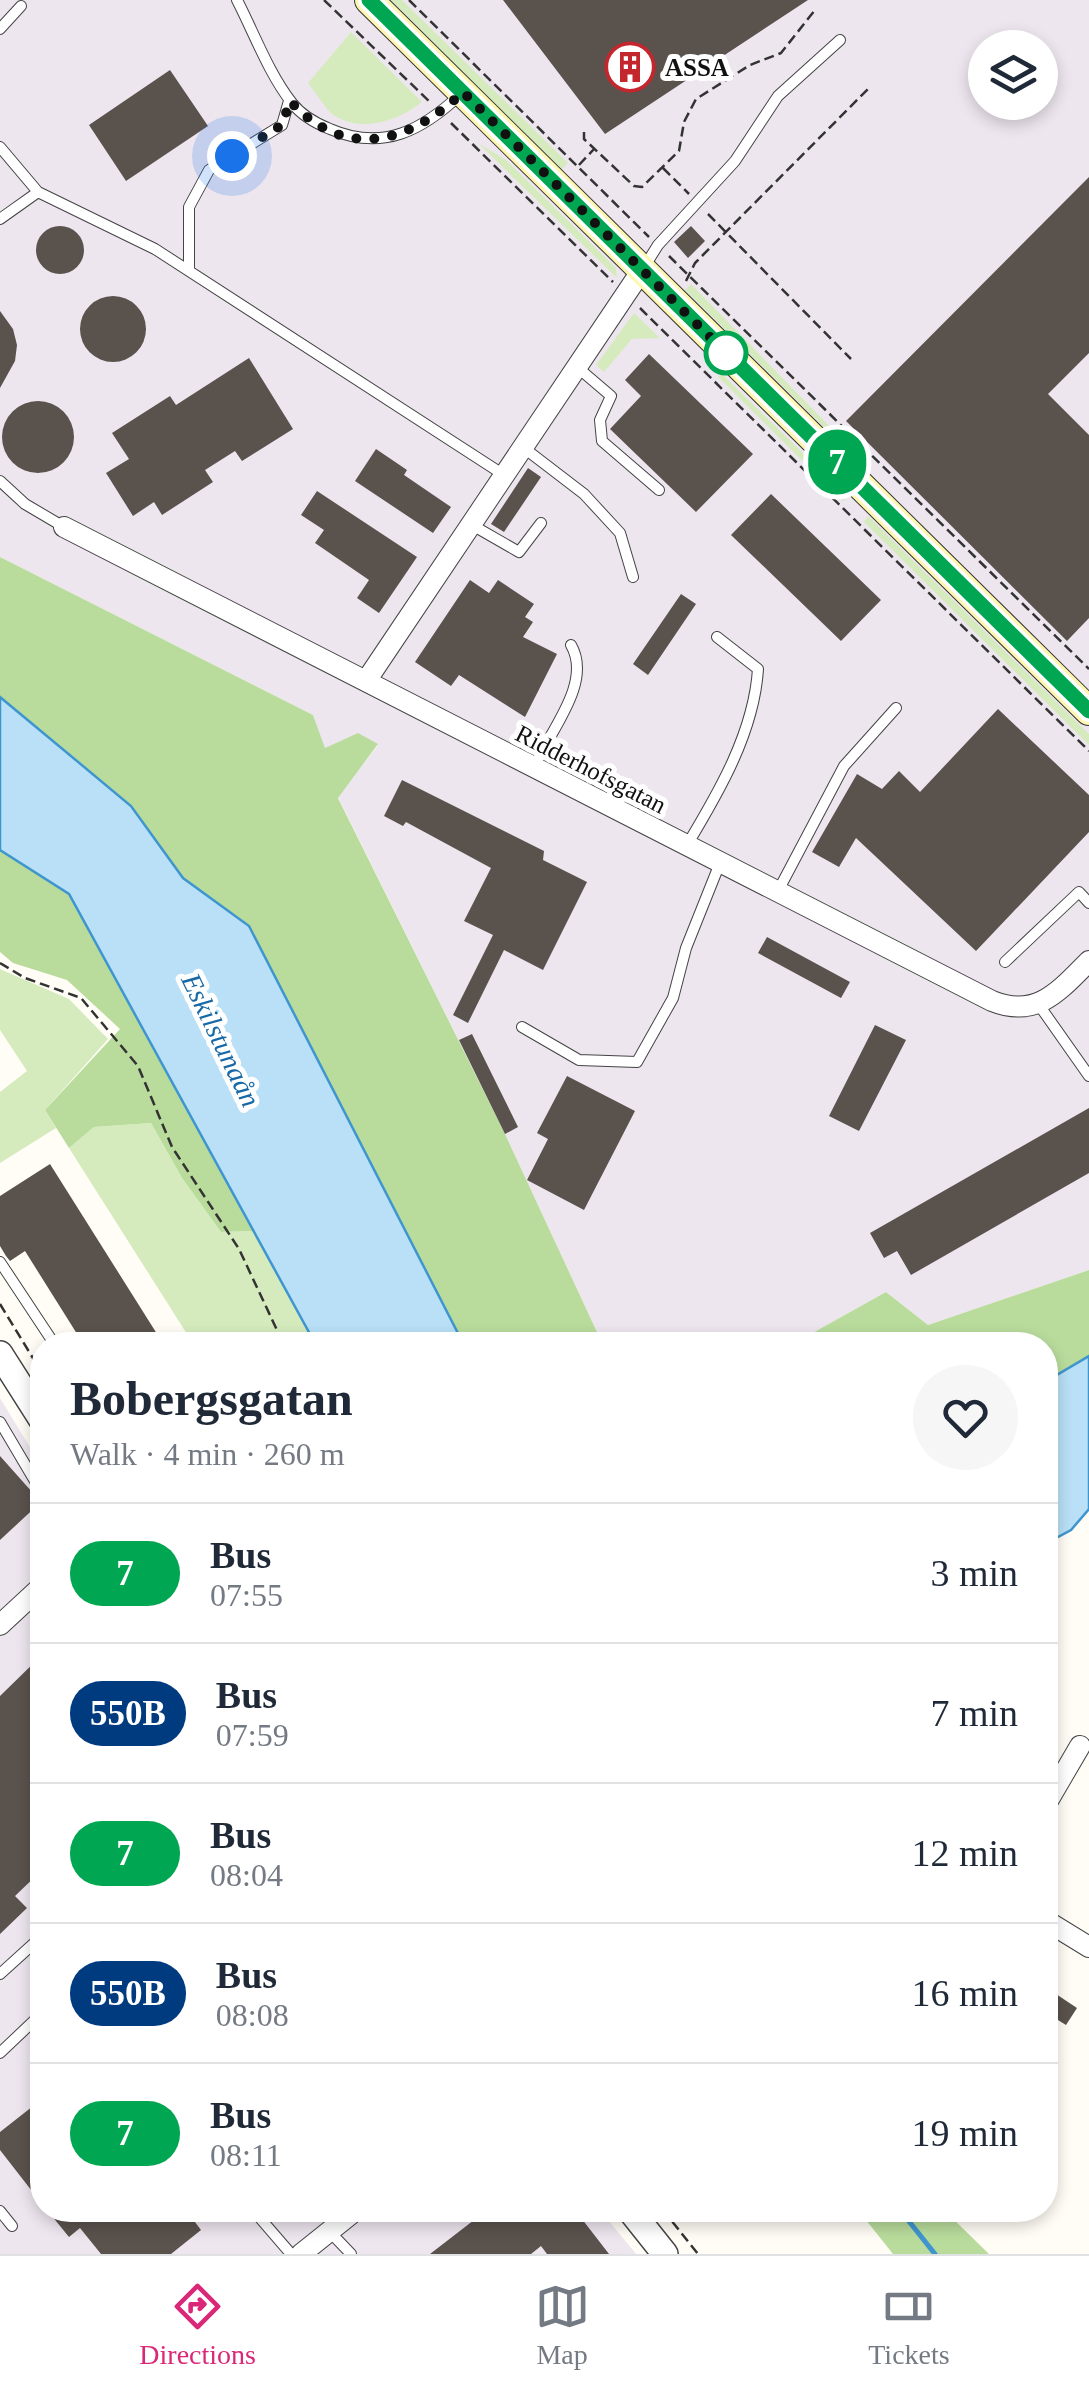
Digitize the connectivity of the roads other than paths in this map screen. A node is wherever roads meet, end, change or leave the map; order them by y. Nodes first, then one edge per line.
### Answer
1 (236, 0) edge
2 (369, 0) edge
3 (21, 6) dead end
4 (0, 28) edge
5 (840, 40) dead end
6 (463, 92) junction
7 (290, 101) junction
8 (0, 148) edge
9 (38, 192) junction
10 (0, 219) edge
11 (189, 270) junction
12 (642, 270) junction
13 (578, 368) junction
14 (524, 448) junction
15 (505, 476) junction
16 (0, 481) edge
17 (659, 490) dead end
18 (540, 523) dead end
19 (472, 525) junction
20 (64, 527) joint
21 (633, 578) dead end
22 (717, 637) dead end
23 (570, 645) dead end
24 (366, 681) junction
25 (896, 708) dead end
26 (1089, 711) edge
27 (534, 768) junction
28 (686, 846) junction
29 (720, 863) junction
30 (778, 892) junction
31 (1089, 903) edge
32 (1089, 960) edge
33 (1005, 962) dead end
34 (1040, 1005) junction
35 (522, 1027) dead end
36 (1089, 1076) edge
37 (0, 1262) edge
38 (46, 1332) edge
39 (0, 1354) edge
40 (30, 1401) edge
41 (0, 1422) edge
42 (30, 1473) edge
43 (30, 1597) edge
44 (0, 1625) edge
45 (1080, 1746) dead end
46 (1058, 1784) edge
47 (1058, 1928) edge
48 (30, 1947) edge
49 (1089, 1947) edge
50 (0, 1974) edge
51 (30, 2024) edge
52 (0, 2053) edge
53 (0, 2211) edge
54 (263, 2222) edge
55 (341, 2222) edge
56 (640, 2222) edge
57 (12, 2226) dead end
58 (329, 2231) junction
59 (291, 2254) edge
60 (301, 2254) edge
61 (350, 2254) edge
62 (665, 2254) edge

1 - 7 lane
2 - 6 main road
3 - 4 lane
5 - 12 lane
6 - 7 lane
6 - 12 main road
7 - 11 lane
8 - 9 lane
9 - 10 lane
9 - 11 lane
11 - 15 lane
12 - 13 street
12 - 26 main road
13 - 14 street
13 - 17 lane
14 - 15 street
14 - 21 lane
15 - 19 street
16 - 20 lane
18 - 19 lane
19 - 24 street
20 - 24 street, Ridderhofsgatan
22 - 28 lane
23 - 27 lane
24 - 27 street, Ridderhofsgatan
25 - 30 lane
27 - 28 street, Ridderhofsgatan
28 - 29 street, Ridderhofsgatan
29 - 30 street, Ridderhofsgatan
29 - 35 lane
30 - 34 street, Ridderhofsgatan
31 - 33 lane
32 - 34 street
34 - 36 lane
37 - 38 lane
39 - 40 street
41 - 42 lane
43 - 44 street
45 - 46 street
47 - 49 street
48 - 50 lane
51 - 52 lane
53 - 57 lane
54 - 59 lane
55 - 58 street
56 - 62 street
58 - 60 street
58 - 61 lane

